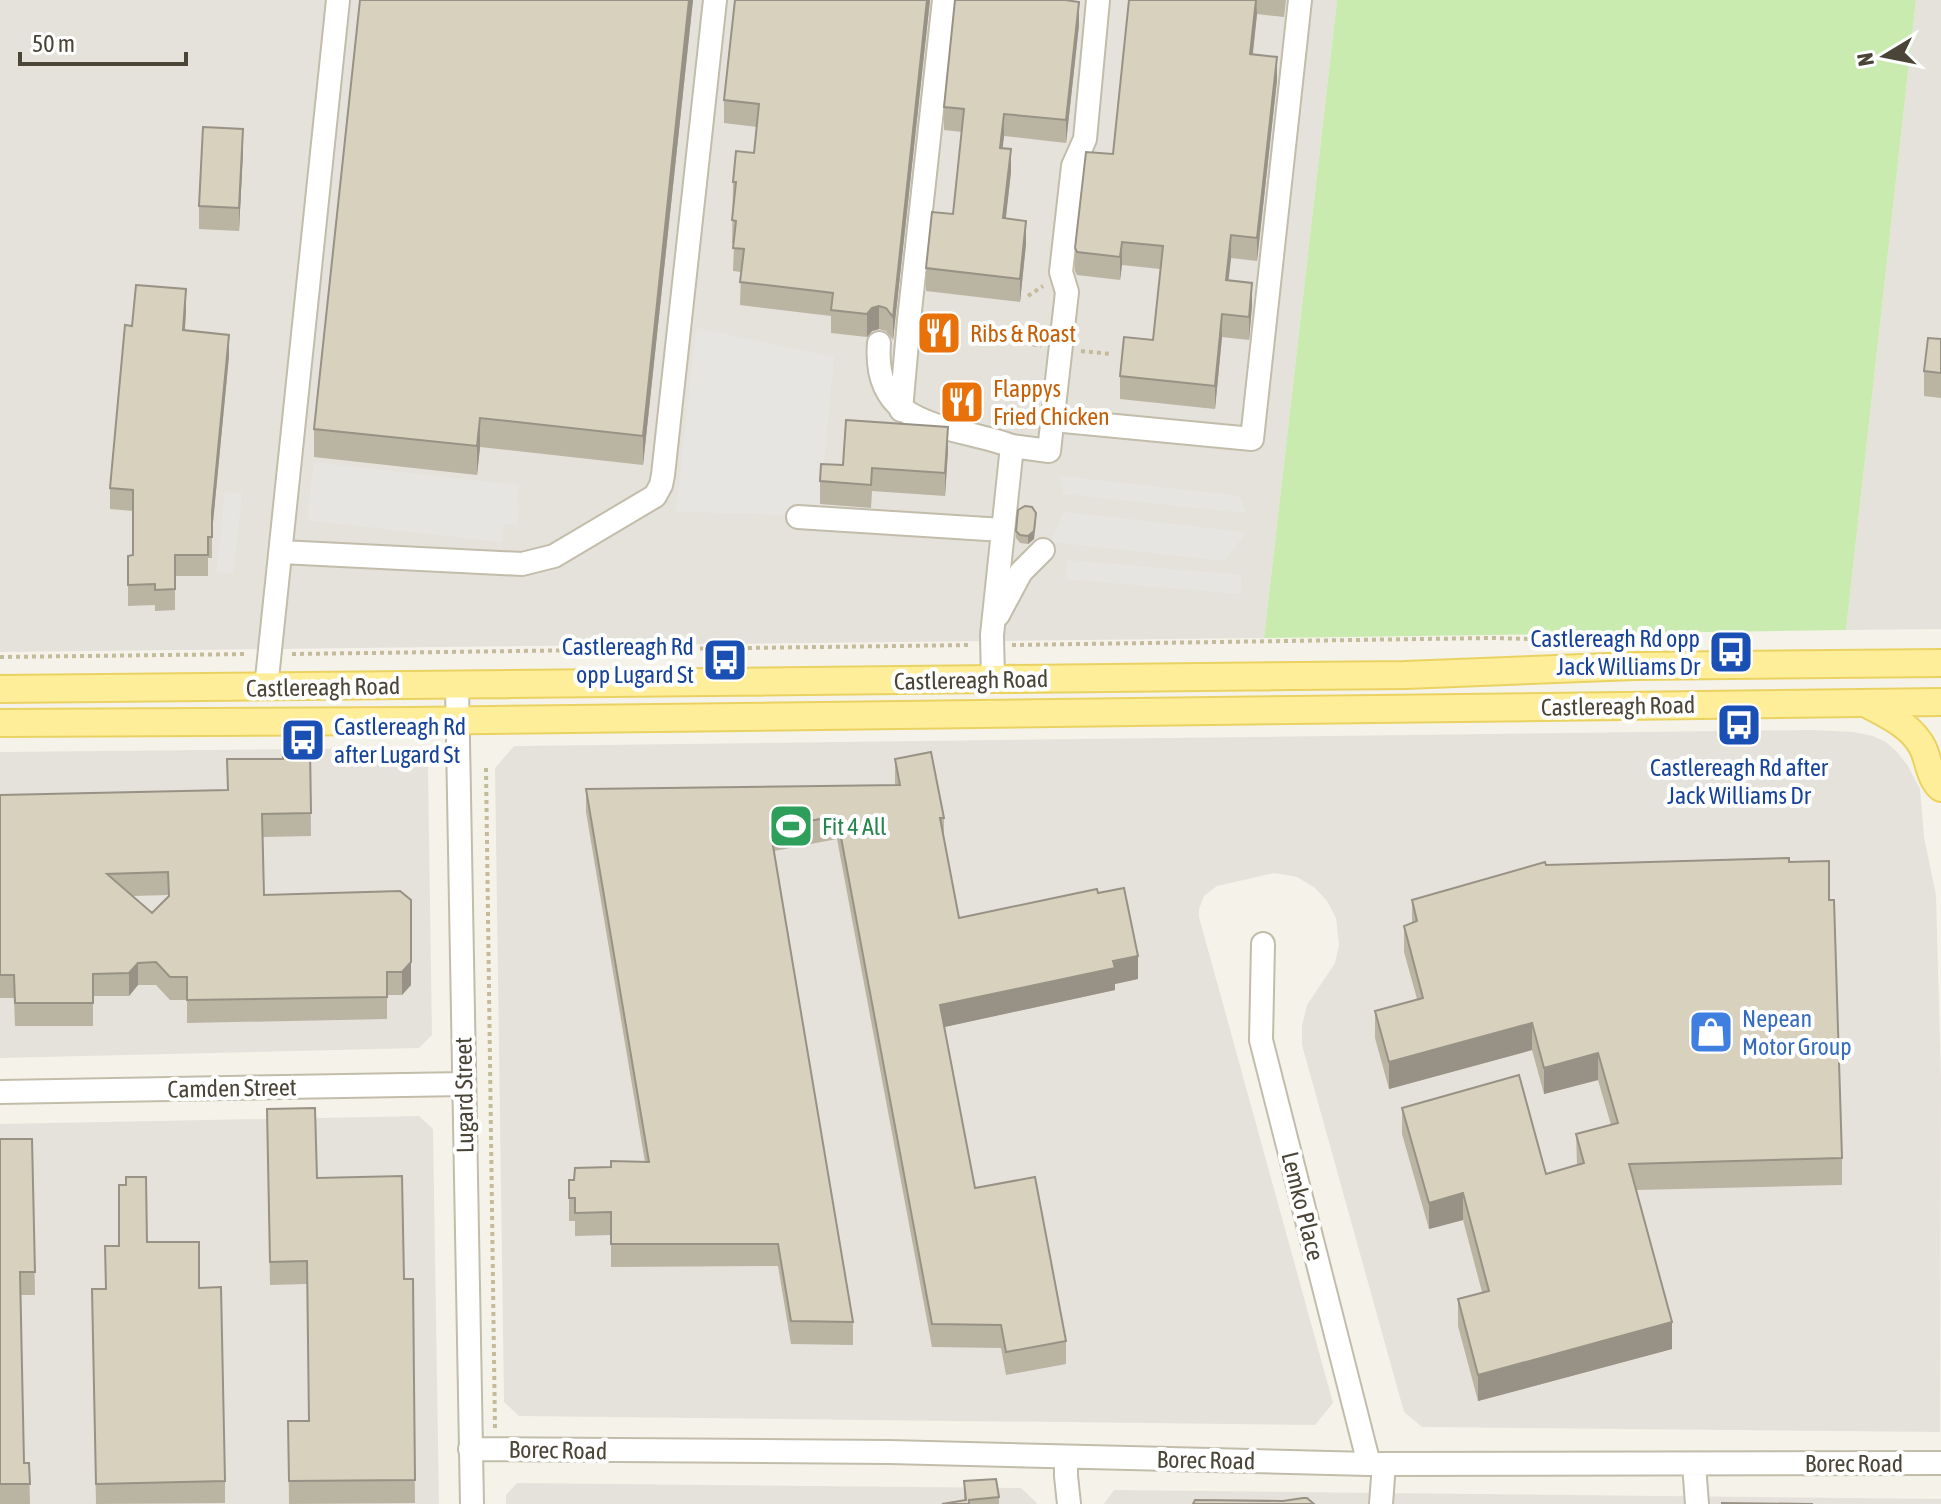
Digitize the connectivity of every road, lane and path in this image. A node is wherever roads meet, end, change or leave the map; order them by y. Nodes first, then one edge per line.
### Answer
1 (338, 0) edge
2 (715, 0) edge
3 (944, 0) edge
4 (1098, 0) edge
5 (1300, 0) edge
6 (879, 343) dead end
7 (901, 410) junction
8 (1053, 420) junction
9 (1012, 446) junction
10 (798, 517) dead end
11 (1003, 530) junction
12 (1043, 550) dead end
13 (281, 552) junction
14 (993, 623) junction
15 (1941, 663) edge
16 (993, 680) junction
17 (457, 686) junction
18 (266, 688) junction
19 (0, 689) edge
20 (1941, 702) edge
21 (1866, 703) junction
22 (457, 720) junction
23 (0, 723) edge
24 (486, 768) dead end
25 (1941, 788) edge
26 (1263, 944) dead end
27 (464, 1084) junction
28 (0, 1092) edge
29 (495, 1422) dead end
30 (470, 1449) junction
31 (1066, 1457) junction
32 (1941, 1463) edge
33 (1377, 1464) junction
34 (1694, 1464) junction
35 (472, 1504) edge
36 (1069, 1504) edge
37 (1381, 1504) edge
38 (1697, 1504) edge

1 - 13 street
2 - 13 street
3 - 7 street
4 - 8 street
5 - 8 street
6 - 7 street
7 - 9 street
8 - 9 street
9 - 11 street
10 - 11 street
11 - 14 street
12 - 14 street
13 - 18 street
14 - 16 street
15 - 16 main road, Castlereagh Road
16 - 17 main road, Castlereagh Road
17 - 18 main road, Castlereagh Road
17 - 22 street, Lugard Street
18 - 19 main road, Castlereagh Road
20 - 21 main road, Castlereagh Road
21 - 22 main road, Castlereagh Road
21 - 25 main road
22 - 23 main road, Castlereagh Road
22 - 27 street, Lugard Street
24 - 29 path
26 - 33 street, Lemko Place
27 - 28 street, Camden Street
27 - 30 street, Lugard Street
30 - 31 street, Borec Road
30 - 35 street, Lugard Street
31 - 33 street, Borec Road
31 - 36 street
32 - 34 street, Borec Road
33 - 34 street, Borec Road
33 - 37 street, Lemko Place
34 - 38 street

